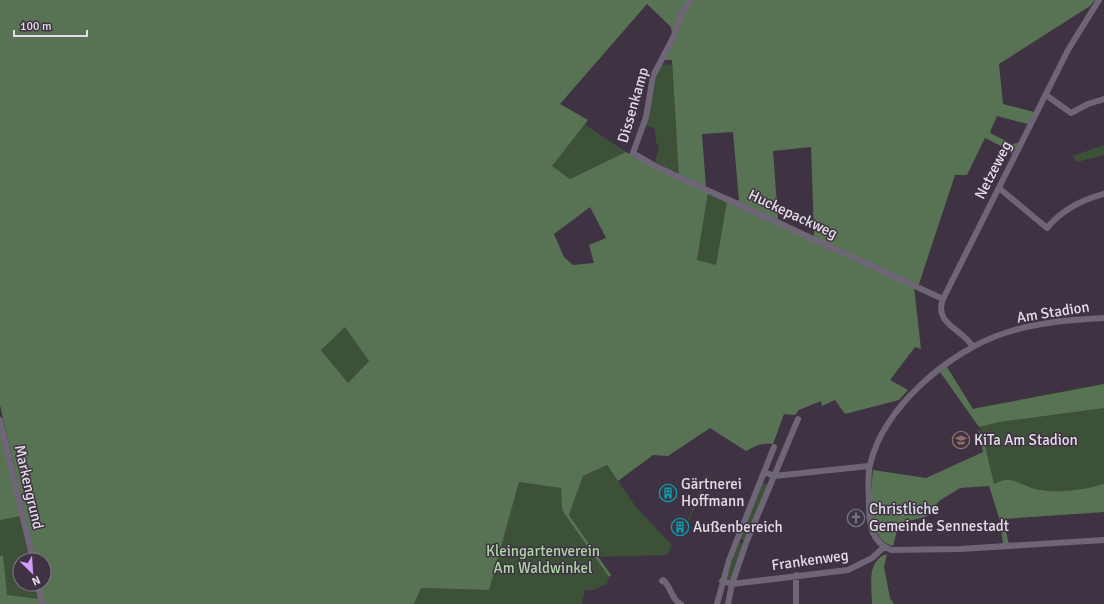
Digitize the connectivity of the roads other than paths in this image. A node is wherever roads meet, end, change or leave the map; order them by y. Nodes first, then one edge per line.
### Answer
1 (691, 0) edge
2 (1099, 0) edge
3 (1046, 94) junction
4 (1104, 99) edge
5 (633, 153) joint
6 (999, 188) junction
7 (1104, 194) edge
8 (943, 299) junction
9 (1104, 318) edge
10 (973, 347) junction
11 (798, 419) dead end
12 (0, 420) edge
13 (774, 448) dead end
14 (869, 466) junction
15 (764, 472) junction
16 (774, 476) junction
17 (1104, 540) edge
18 (884, 547) junction
19 (31, 552) edge
20 (796, 575) junction
21 (662, 581) dead end
22 (722, 581) junction
23 (732, 584) junction
24 (40, 592) edge
25 (42, 604) edge
26 (681, 604) edge
27 (717, 604) edge
28 (728, 604) edge
29 (796, 604) edge

1 - 5 street, Dissenkamp
2 - 3 street, Netzeweg
3 - 4 street
3 - 6 street, Netzeweg
5 - 8 street, Huckepackweg
6 - 7 street
6 - 8 street, Netzeweg
8 - 10 street, Netzeweg
9 - 10 street, Am Stadion
10 - 14 street, Am Stadion
11 - 16 street
12 - 19 street, Markengrund
13 - 15 street
14 - 16 street
14 - 18 street, Am Stadion
15 - 16 street
15 - 22 street
16 - 23 street
17 - 18 street
18 - 20 street, Frankenweg
20 - 23 street, Frankenweg
20 - 29 street
21 - 26 street
22 - 23 street
22 - 27 street
23 - 28 street
24 - 25 street

